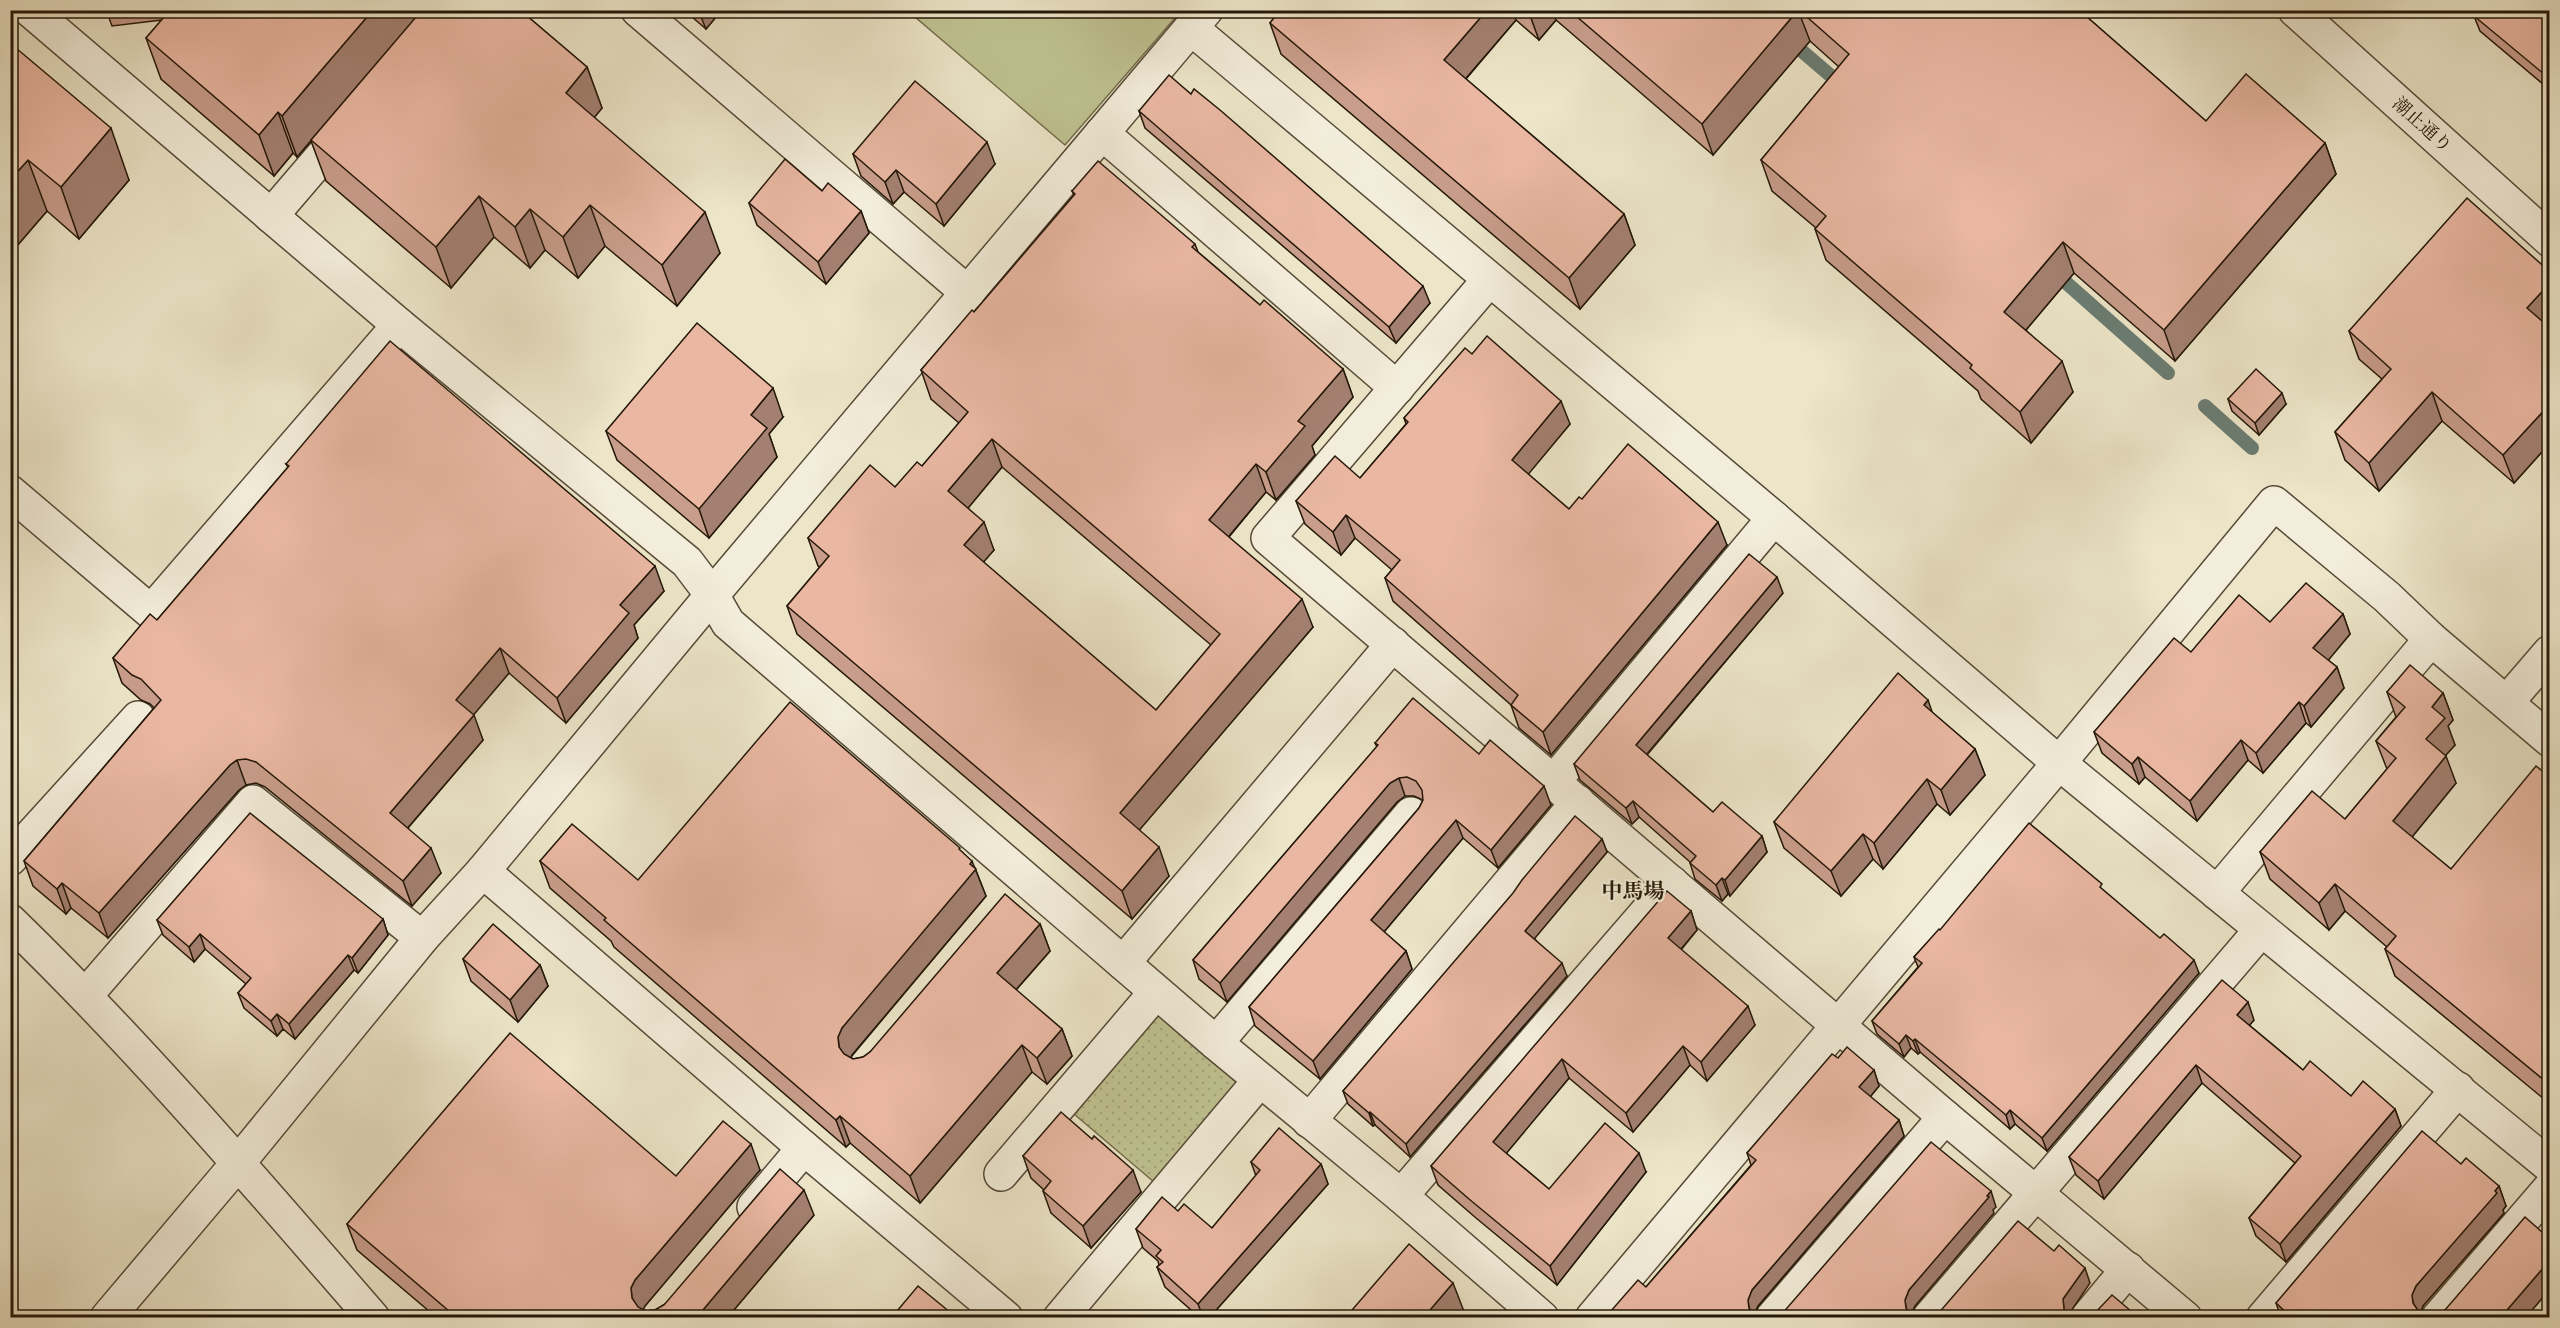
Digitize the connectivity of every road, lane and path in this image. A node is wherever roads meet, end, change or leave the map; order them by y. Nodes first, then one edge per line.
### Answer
1 (30, 10) edge
2 (638, 10) edge
3 (2295, 10) edge
4 (1198, 19) edge
5 (364, 107) edge
6 (1102, 134) junction
7 (271, 216) junction
8 (2550, 240) edge
9 (1489, 280) junction
10 (968, 293) junction
11 (399, 325) junction
12 (1397, 388) junction
13 (10, 492) edge
14 (1774, 518) junction
15 (712, 595) junction
16 (2431, 639) junction
17 (1393, 644) junction
18 (2550, 652) edge
19 (2507, 702) junction
20 (138, 718) dead end
21 (2550, 740) edge
22 (2058, 763) junction
23 (1554, 781) junction
24 (1578, 802) junction
25 (1411, 814) edge
26 (10, 859) edge
27 (483, 871) junction
28 (1026, 878) junction
29 (1672, 883) junction
30 (2217, 893) junction
31 (1003, 905) edge
32 (10, 921) edge
33 (2261, 930) junction
34 (422, 938) junction
35 (1123, 963) junction
36 (1156, 992) junction
37 (86, 994) junction
38 (1838, 1025) junction
39 (1216, 1044) junction
40 (1260, 1080) junction
41 (2458, 1089) junction
42 (1944, 1117) junction
43 (1309, 1121) junction
44 (804, 1148) junction
45 (238, 1163) junction
46 (2550, 1166) edge
47 (1001, 1174) dead end
48 (2550, 1188) edge
49 (2036, 1192) junction
50 (1401, 1196) junction
51 (735, 1228) edge
52 (2128, 1269) junction
53 (106, 1317) edge
54 (373, 1317) edge
55 (1006, 1317) edge
56 (1060, 1317) edge
57 (1542, 1317) edge
58 (1592, 1317) edge
59 (1772, 1317) edge
60 (1929, 1317) edge
61 (2087, 1317) edge
62 (2185, 1317) edge
63 (2263, 1317) edge
64 (2438, 1317) edge

1 - 7 street
2 - 10 street
3 - 8 street, 潮止通り
4 - 6 street
4 - 9 street
5 - 7 street
6 - 10 street
6 - 12 street
7 - 11 street
9 - 12 street
9 - 14 street
10 - 15 street
11 - 13 street
11 - 15 street
12 - 17 street
14 - 22 street
14 - 23 street
15 - 27 street
15 - 28 street
16 - 19 street
16 - 22 street
16 - 30 street
17 - 23 street
17 - 35 street
18 - 19 street
19 - 21 street
20 - 26 street
22 - 30 street
22 - 38 street
23 - 24 street
24 - 29 street
24 - 43 street
25 - 39 street
27 - 34 street
27 - 44 street
28 - 31 street
28 - 35 street
29 - 38 street
29 - 50 street
30 - 33 street
32 - 37 street
33 - 41 street
33 - 49 street
34 - 37 street
34 - 45 street
35 - 36 street
36 - 39 street
36 - 47 street
37 - 45 street
38 - 42 street
38 - 58 street
39 - 40 street
40 - 43 street
40 - 56 street
41 - 46 street
41 - 63 street
42 - 49 street
42 - 59 street
43 - 50 street
44 - 51 street
44 - 55 street
45 - 53 street
45 - 54 street
48 - 64 street
49 - 52 street
49 - 60 street
50 - 57 street
52 - 61 street
52 - 62 street

